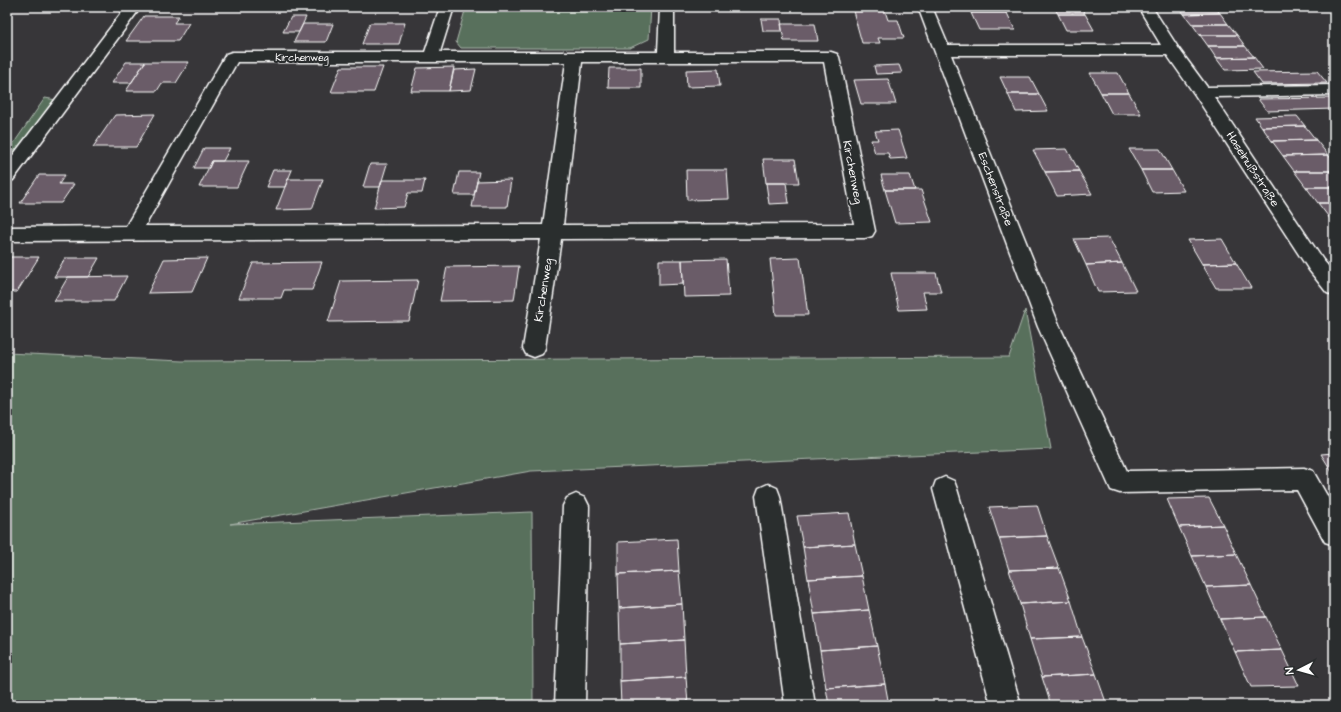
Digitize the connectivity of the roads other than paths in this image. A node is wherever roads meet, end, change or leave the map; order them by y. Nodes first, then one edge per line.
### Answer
1 (134, 7) edge
2 (447, 7) edge
3 (667, 7) edge
4 (925, 7) edge
5 (1145, 7) edge
6 (942, 50) junction
7 (1172, 50) junction
8 (431, 57) junction
9 (666, 57) junction
10 (574, 58) junction
11 (1334, 90) edge
12 (1202, 92) junction
13 (7, 176) edge
14 (552, 232) junction
15 (132, 233) junction
16 (7, 234) edge
17 (1325, 264) edge
18 (1334, 287) edge
19 (534, 348) dead end
20 (945, 489) dead end
21 (768, 496) dead end
22 (576, 506) dead end
23 (1334, 533) edge
24 (570, 705) edge
25 (800, 705) edge
26 (1006, 705) edge

1 - 13 street
2 - 8 street
3 - 9 street
4 - 6 street, Eschenstraße
5 - 7 street, Haselnußstraße
6 - 7 street
6 - 23 street, Eschenstraße
7 - 12 street, Haselnußstraße
8 - 10 street, Kirchenweg
8 - 15 street, Kirchenweg
9 - 10 street, Kirchenweg
9 - 14 street, Kirchenweg
10 - 14 street, Kirchenweg
11 - 12 street
12 - 17 street, Haselnußstraße
14 - 15 street, Kirchenweg
14 - 19 street, Kirchenweg
15 - 16 street, Kirchenweg
17 - 18 street, Haselnußstraße
20 - 26 street
21 - 25 street
22 - 24 street

